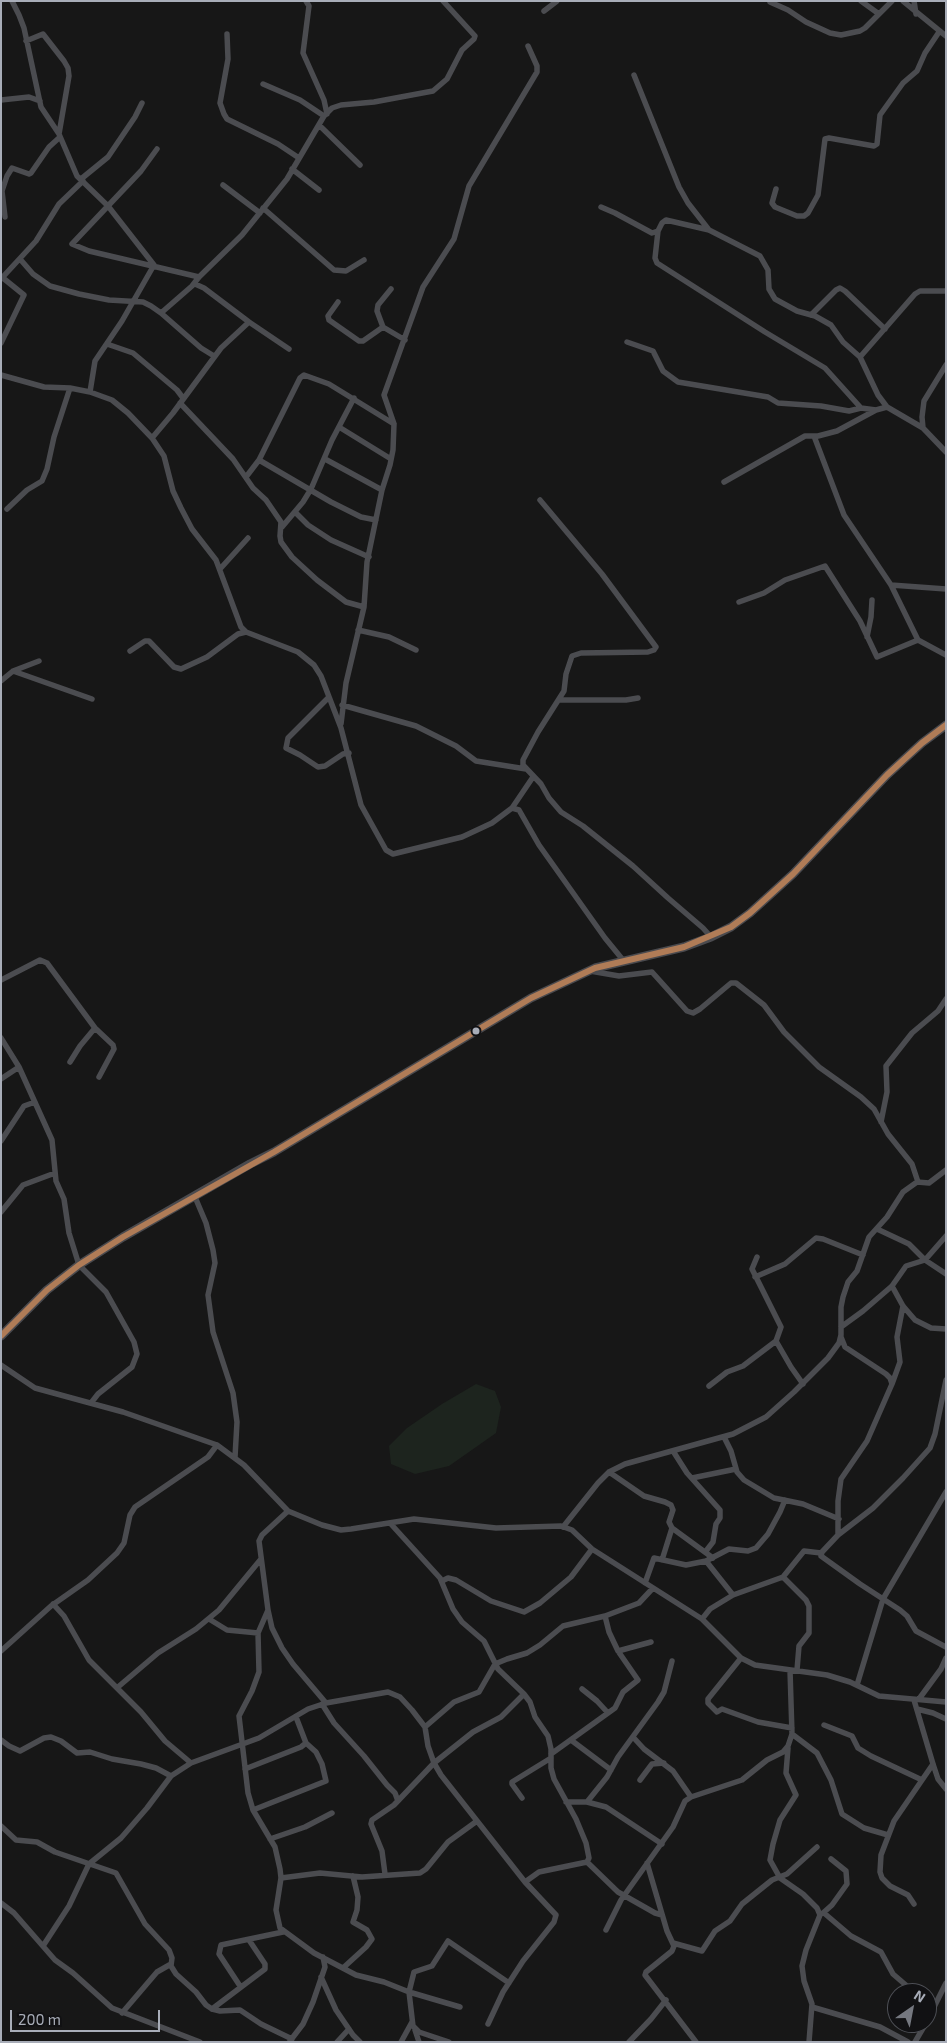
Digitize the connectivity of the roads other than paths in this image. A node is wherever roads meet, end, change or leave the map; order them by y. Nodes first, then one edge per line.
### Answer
1 (12, 1) edge
2 (306, 1) edge
3 (443, 1) edge
4 (557, 1) edge
5 (861, 1) edge
6 (892, 1) edge
7 (903, 1) edge
8 (914, 1) edge
9 (770, 2) edge
10 (544, 11) dead end
11 (879, 14) junction
12 (916, 14) junction
13 (939, 32) junction
14 (227, 34) dead end
15 (946, 36) edge
16 (26, 41) junction
17 (528, 46) dead end
18 (634, 75) dead end
19 (263, 84) dead end
20 (1, 100) edge
21 (40, 101) junction
22 (142, 103) dead end
23 (326, 115) junction
24 (319, 125) junction
25 (59, 136) junction
26 (157, 149) dead end
27 (299, 158) junction
28 (360, 165) dead end
29 (292, 169) junction
30 (82, 180) junction
31 (223, 185) dead end
32 (776, 189) dead end
33 (319, 190) dead end
34 (108, 206) junction
35 (601, 207) dead end
36 (262, 210) junction
37 (5, 217) dead end
38 (709, 230) junction
39 (658, 231) junction
40 (20, 259) junction
41 (364, 260) dead end
42 (154, 265) junction
43 (200, 277) junction
44 (2, 278) edge
45 (194, 284) junction
46 (391, 289) dead end
47 (946, 292) edge
48 (132, 302) junction
49 (338, 302) dead end
50 (161, 313) junction
51 (811, 315) junction
52 (248, 322) junction
53 (383, 327) junction
54 (885, 329) junction
55 (405, 340) junction
56 (627, 342) dead end
57 (1, 343) edge
58 (107, 344) junction
59 (289, 349) dead end
60 (214, 356) junction
61 (860, 357) junction
62 (946, 365) edge
63 (1, 375) edge
64 (70, 388) junction
65 (90, 392) junction
66 (354, 398) junction
67 (182, 401) junction
68 (887, 407) junction
69 (861, 408) junction
70 (876, 410) junction
71 (394, 424) junction
72 (339, 427) junction
73 (923, 428) junction
74 (814, 436) junction
75 (152, 438) junction
76 (946, 452) edge
77 (325, 459) junction
78 (259, 460) junction
79 (391, 460) junction
80 (246, 477) junction
81 (724, 482) dead end
82 (311, 489) junction
83 (382, 490) junction
84 (540, 500) dead end
85 (7, 509) dead end
86 (295, 512) junction
87 (376, 520) junction
88 (282, 528) junction
89 (248, 538) dead end
90 (369, 557) junction
91 (220, 569) junction
92 (891, 585) junction
93 (946, 589) edge
94 (872, 600) dead end
95 (739, 602) dead end
96 (364, 608) junction
97 (358, 630) junction
98 (246, 632) junction
99 (867, 637) junction
100 (918, 640) junction
101 (130, 650) dead end
102 (416, 650) dead end
103 (946, 655) edge
104 (39, 661) dead end
105 (13, 671) junction
106 (1, 681) edge
107 (328, 697) junction
108 (638, 698) dead end
109 (92, 699) dead end
110 (558, 700) junction
111 (342, 705) junction
112 (946, 725) edge
113 (341, 728) junction
114 (348, 753) junction
115 (526, 769) junction
116 (533, 777) junction
117 (512, 808) junction
118 (711, 937) junction
119 (623, 960) junction
120 (590, 971) junction
121 (1, 980) edge
122 (946, 999) edge
123 (95, 1028) junction
124 (1, 1038) edge
125 (70, 1062) dead end
126 (19, 1067) junction
127 (99, 1077) dead end
128 (1, 1079) edge
129 (34, 1102) junction
130 (881, 1123) junction
131 (1, 1141) edge
132 (946, 1170) edge
133 (55, 1173) junction
134 (918, 1182) junction
135 (195, 1197) junction
136 (1, 1212) edge
137 (877, 1229) junction
138 (946, 1236) edge
139 (863, 1255) junction
140 (757, 1257) dead end
141 (925, 1260) junction
142 (79, 1265) junction
143 (946, 1274) edge
144 (755, 1276) junction
145 (892, 1286) junction
146 (903, 1306) junction
147 (841, 1327) junction
148 (946, 1329) edge
149 (841, 1335) junction
150 (1, 1336) edge
151 (776, 1341) junction
152 (837, 1348) junction
153 (845, 1348) junction
154 (1, 1365) edge
155 (946, 1380) edge
156 (803, 1384) junction
157 (892, 1384) junction
158 (709, 1386) dead end
159 (91, 1403) junction
160 (724, 1437) junction
161 (217, 1445) junction
162 (673, 1450) junction
163 (235, 1457) junction
164 (736, 1469) junction
165 (609, 1472) junction
166 (692, 1478) junction
167 (946, 1492) edge
168 (785, 1500) junction
169 (288, 1511) junction
170 (839, 1519) junction
171 (390, 1523) junction
172 (563, 1527) junction
173 (672, 1528) junction
174 (838, 1535) junction
175 (592, 1549) junction
176 (706, 1551) junction
177 (821, 1553) junction
178 (713, 1558) junction
179 (261, 1559) junction
180 (662, 1560) junction
181 (706, 1561) junction
182 (783, 1577) junction
183 (442, 1581) junction
184 (645, 1583) junction
185 (653, 1588) junction
186 (733, 1595) junction
187 (883, 1599) junction
188 (53, 1604) junction
189 (268, 1610) junction
190 (605, 1616) junction
191 (209, 1619) junction
192 (702, 1619) junction
193 (258, 1633) junction
194 (651, 1642) dead end
195 (946, 1648) edge
196 (1, 1651) edge
197 (618, 1651) junction
198 (741, 1658) junction
199 (946, 1658) edge
200 (672, 1661) dead end
201 (495, 1664) junction
202 (790, 1670) junction
203 (797, 1670) junction
204 (857, 1685) junction
205 (118, 1687) junction
206 (582, 1689) dead end
207 (524, 1694) junction
208 (917, 1699) junction
209 (946, 1702) edge
210 (324, 1703) junction
211 (917, 1709) junction
212 (608, 1713) junction
213 (296, 1717) junction
214 (946, 1719) edge
215 (824, 1725) dead end
216 (425, 1727) junction
217 (792, 1731) junction
218 (633, 1737) junction
219 (1, 1740) edge
220 (571, 1740) junction
221 (306, 1743) junction
222 (242, 1745) junction
223 (788, 1746) junction
224 (551, 1756) junction
225 (192, 1763) junction
226 (434, 1763) junction
227 (664, 1763) junction
228 (933, 1764) junction
229 (245, 1769) junction
230 (611, 1770) junction
231 (171, 1776) junction
232 (640, 1780) dead end
233 (922, 1780) junction
234 (946, 1789) edge
235 (691, 1797) junction
236 (522, 1798) dead end
237 (398, 1801) junction
238 (566, 1802) junction
239 (587, 1802) junction
240 (253, 1810) junction
241 (332, 1813) dead end
242 (477, 1821) junction
243 (1, 1826) edge
244 (888, 1836) junction
245 (270, 1839) junction
246 (662, 1844) junction
247 (816, 1847) dead end
248 (831, 1859) dead end
249 (587, 1862) junction
250 (646, 1863) junction
251 (89, 1864) junction
252 (385, 1874) junction
253 (353, 1876) junction
254 (281, 1878) junction
255 (780, 1878) junction
256 (525, 1882) junction
257 (624, 1896) junction
258 (1, 1903) edge
259 (914, 1904) dead end
260 (822, 1914) junction
261 (662, 1915) junction
262 (606, 1930) dead end
263 (283, 1932) junction
264 (249, 1940) junction
265 (673, 1944) junction
266 (43, 1946) junction
267 (323, 1957) junction
268 (171, 1964) junction
269 (344, 1968) junction
270 (321, 1977) junction
271 (509, 1983) junction
272 (903, 1983) edge
273 (946, 1983) edge
274 (240, 1986) junction
275 (409, 1992) junction
276 (666, 2000) junction
277 (937, 2000) edge
278 (460, 2007) dead end
279 (812, 2007) junction
280 (212, 2009) junction
281 (122, 2012) junction
282 (412, 2022) junction
283 (488, 2024) dead end
284 (349, 2029) junction
285 (415, 2030) junction
286 (810, 2039) edge
287 (291, 2040) edge
288 (200, 2042) edge
289 (336, 2042) edge
290 (360, 2042) edge
291 (401, 2042) edge
292 (419, 2042) edge
293 (449, 2042) edge
294 (629, 2042) edge
295 (696, 2042) edge
296 (814, 2042) edge
297 (908, 2042) edge

1 - 16 street
2 - 23 street
3 - 23 street
4 - 10 street
5 - 11 street
6 - 11 street
7 - 12 street
8 - 12 street
9 - 11 street
12 - 13 street
13 - 15 street
13 - 32 street
14 - 27 street
16 - 21 street
16 - 25 street
17 - 55 street
18 - 38 street
19 - 23 street
20 - 21 street
21 - 25 street
22 - 30 street
23 - 24 street
24 - 27 street
24 - 28 street
25 - 30 street
25 - 37 street
26 - 34 street
27 - 29 street
29 - 33 street
29 - 36 street
30 - 34 street
30 - 40 street
31 - 36 street
34 - 42 street
34 - 42 street
35 - 39 street
36 - 41 street
36 - 43 street
38 - 39 street
38 - 51 street
39 - 69 street
40 - 44 street
40 - 48 street
42 - 43 street
42 - 48 street
43 - 45 street
44 - 57 street
45 - 50 street
45 - 52 street
46 - 53 street
47 - 54 street
48 - 50 street
48 - 58 street
49 - 53 street
50 - 60 street
51 - 54 street
51 - 61 street
52 - 59 street
52 - 60 street
53 - 55 street
54 - 61 street
55 - 71 street
56 - 69 street
58 - 65 street
58 - 67 street
60 - 67 street
61 - 68 street
62 - 73 street
63 - 64 street
64 - 65 street
64 - 85 street
65 - 75 street
66 - 71 street
66 - 72 street
66 - 78 street
67 - 75 street
67 - 80 street
68 - 70 street
68 - 73 street
69 - 70 street
70 - 74 street
71 - 79 street
72 - 77 street
72 - 79 street
73 - 76 street
74 - 81 street
74 - 92 street
75 - 91 street
77 - 82 street
77 - 83 street
78 - 80 street
78 - 82 street
79 - 83 street
80 - 88 street
82 - 86 street
82 - 87 street
83 - 87 street
84 - 110 street
86 - 88 street
86 - 90 street
87 - 90 street
88 - 96 street
89 - 91 street
90 - 96 street
91 - 98 street
92 - 93 street
92 - 100 street
94 - 99 street
95 - 99 street
96 - 97 street
97 - 102 street
97 - 111 street
98 - 101 street
98 - 107 street
99 - 100 street
100 - 103 street
104 - 105 street
105 - 106 street
105 - 109 street
107 - 113 street
107 - 114 street
108 - 110 street
110 - 115 street
111 - 113 street
111 - 115 street
112 - 118 main road
113 - 114 street
114 - 117 street
115 - 116 street
116 - 117 street
116 - 118 street
117 - 119 street
118 - 119 main road
119 - 120 main road
120 - 130 street
120 - 135 main road
121 - 123 street
122 - 130 street
123 - 125 street
123 - 127 street
124 - 126 street
126 - 128 street
126 - 129 street
129 - 131 street
129 - 133 street
130 - 134 street
132 - 134 street
133 - 136 street
133 - 142 street
134 - 137 street
135 - 142 main road
135 - 163 street
137 - 139 street
137 - 141 street
138 - 141 street
139 - 144 street
139 - 147 street
140 - 144 street
141 - 143 street
141 - 145 street
142 - 150 main road
142 - 159 street
144 - 151 street
145 - 146 street
145 - 147 street
146 - 148 street
146 - 157 street
147 - 149 street
149 - 152 street
149 - 153 street
151 - 156 street
151 - 158 street
152 - 153 street
152 - 156 street
153 - 157 street
154 - 159 street
155 - 174 street
156 - 160 street
157 - 170 street
159 - 161 street
160 - 162 street
160 - 164 street
161 - 163 street
161 - 188 street
162 - 165 street
162 - 166 street
163 - 169 street
164 - 166 street
164 - 168 street
165 - 172 street
165 - 173 street
166 - 176 street
167 - 187 street
168 - 170 street
168 - 178 street
169 - 171 street
169 - 179 street
170 - 174 street
171 - 172 street
171 - 183 street
172 - 175 street
173 - 176 street
173 - 180 street
174 - 177 street
175 - 183 street
175 - 184 street
176 - 178 street
177 - 182 street
177 - 187 street
178 - 181 street
179 - 189 street
179 - 191 street
180 - 181 street
180 - 184 street
181 - 186 street
182 - 186 street
182 - 203 street
183 - 201 street
184 - 185 street
185 - 190 street
185 - 192 street
186 - 192 street
187 - 195 street
187 - 204 street
188 - 196 street
188 - 205 street
189 - 193 street
189 - 210 street
190 - 197 street
190 - 201 street
191 - 193 street
191 - 205 street
192 - 198 street
193 - 222 street
194 - 197 street
197 - 212 street
198 - 202 street
198 - 217 street
199 - 208 street
200 - 218 street
201 - 207 street
201 - 216 street
202 - 203 street
202 - 217 street
203 - 204 street
204 - 208 street
205 - 225 street
206 - 212 street
207 - 224 street
207 - 226 street
208 - 209 street
208 - 211 street
210 - 213 street
210 - 216 street
210 - 237 street
211 - 214 street
211 - 228 street
212 - 220 street
213 - 221 street
213 - 222 street
215 - 233 street
216 - 226 street
217 - 223 street
217 - 244 street
218 - 227 street
218 - 230 street
219 - 231 street
220 - 224 street
220 - 230 street
221 - 229 street
221 - 240 street
222 - 225 street
222 - 229 street
223 - 235 street
223 - 255 street
224 - 236 street
224 - 238 street
225 - 231 street
226 - 237 street
226 - 242 street
227 - 232 street
227 - 235 street
228 - 233 street
228 - 234 street
229 - 240 street
230 - 239 street
231 - 251 street
233 - 244 street
235 - 246 street
237 - 252 street
238 - 239 street
238 - 249 street
239 - 246 street
240 - 245 street
241 - 245 street
242 - 252 street
242 - 256 street
243 - 251 street
244 - 259 street
245 - 254 street
246 - 250 street
247 - 255 street
248 - 260 street
249 - 256 street
249 - 257 street
250 - 257 street
250 - 261 street
251 - 266 street
251 - 268 street
252 - 253 street
253 - 254 street
253 - 269 street
254 - 263 street
255 - 260 street
255 - 265 street
256 - 271 street
257 - 261 street
257 - 262 street
258 - 266 street
260 - 272 street
260 - 279 street
261 - 265 street
263 - 264 street
263 - 267 street
264 - 274 street
264 - 274 street
265 - 276 street
266 - 281 street
267 - 269 street
267 - 270 street
268 - 280 street
268 - 281 street
269 - 275 street
270 - 284 street
270 - 287 street
271 - 275 street
271 - 283 street
273 - 277 street
274 - 280 street
275 - 278 street
275 - 282 street
276 - 294 street
276 - 295 street
279 - 286 street
279 - 297 street
280 - 287 street
281 - 288 street
282 - 285 street
282 - 291 street
284 - 289 street
284 - 290 street
285 - 292 street
285 - 293 street
286 - 296 street

